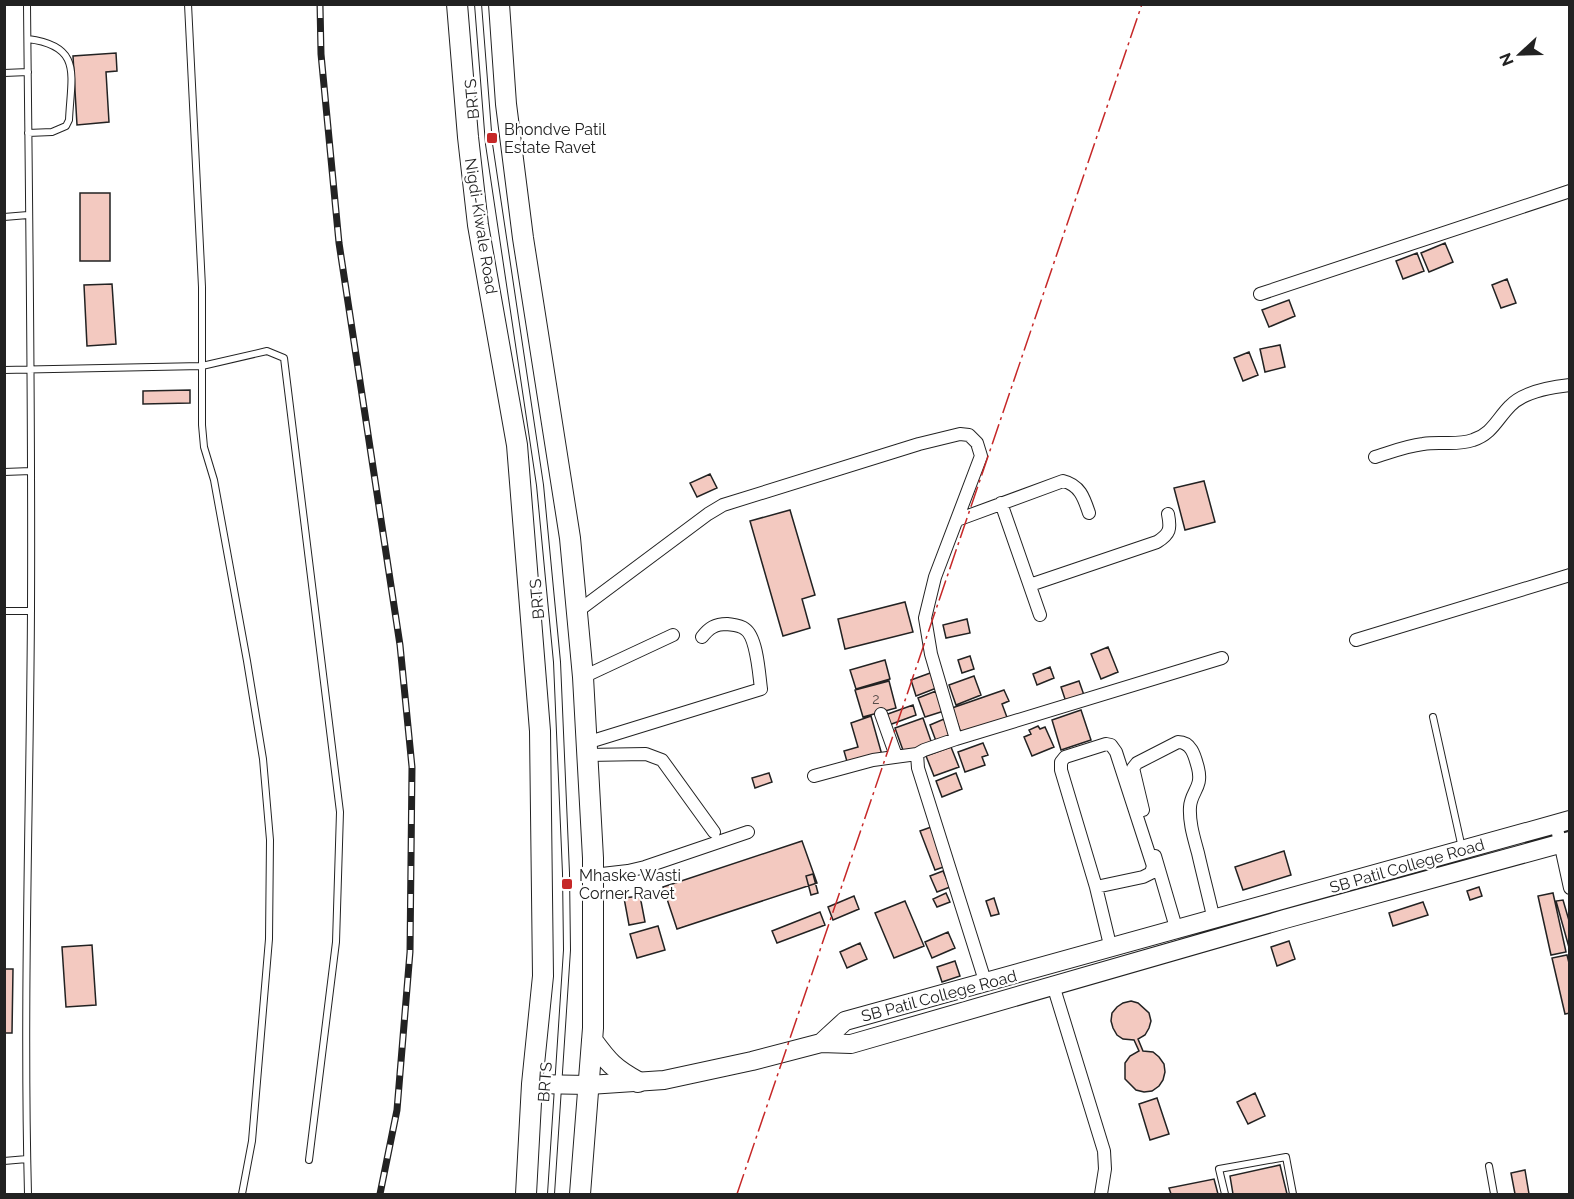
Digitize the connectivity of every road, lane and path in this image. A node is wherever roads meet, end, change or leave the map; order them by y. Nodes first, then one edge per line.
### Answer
1 (27, 4) edge
2 (188, 4) edge
3 (457, 4) edge
4 (478, 4) edge
5 (499, 4) edge
6 (28, 39) junction
7 (28, 72) junction
8 (4, 73) edge
9 (28, 133) junction
10 (1569, 191) edge
11 (28, 215) junction
12 (4, 217) edge
13 (1260, 294) dead end
14 (202, 366) junction
15 (30, 369) junction
16 (4, 370) edge
17 (1569, 385) edge
18 (1375, 457) dead end
19 (31, 471) junction
20 (4, 472) edge
21 (1001, 503) junction
22 (1089, 513) dead end
23 (1168, 514) dead end
24 (957, 520) junction
25 (1569, 575) edge
26 (1030, 585) junction
27 (4, 611) edge
28 (31, 611) junction
29 (578, 611) junction
30 (1040, 615) dead end
31 (673, 635) dead end
32 (702, 637) dead end
33 (1356, 640) dead end
34 (1222, 658) dead end
35 (583, 677) junction
36 (881, 714) dead end
37 (1433, 717) dead end
38 (956, 739) junction
39 (586, 749) junction
40 (917, 754) junction
41 (896, 756) junction
42 (814, 776) dead end
43 (1563, 822) edge
44 (714, 832) dead end
45 (748, 832) dead end
46 (1565, 842) edge
47 (1463, 851) junction
48 (593, 875) junction
49 (1096, 887) junction
50 (1569, 888) edge
51 (1214, 920) junction
52 (1177, 931) junction
53 (1111, 949) junction
54 (986, 984) junction
55 (1053, 985) junction
56 (592, 1040) junction
57 (821, 1043) junction
58 (638, 1082) junction
59 (532, 1084) junction
60 (559, 1085) junction
61 (589, 1085) junction
62 (27, 1159) junction
63 (309, 1160) dead end
64 (4, 1161) edge
65 (1489, 1166) dead end
66 (28, 1194) edge
67 (242, 1194) edge
68 (526, 1194) edge
69 (551, 1194) edge
70 (580, 1194) edge
71 (1101, 1194) edge
72 (1225, 1194) edge
73 (1293, 1194) edge
74 (1494, 1194) edge

1 - 6 lane
2 - 14 lane
3 - 59 main road, Nigdi-Kiwale Road
4 - 60 lane, BRTS
5 - 29 main road
6 - 7 lane
6 - 9 lane
7 - 8 lane
7 - 9 lane
9 - 11 lane
10 - 13 street
11 - 12 lane
11 - 15 lane
14 - 15 lane
14 - 63 lane
14 - 67 lane
15 - 16 lane
15 - 19 lane
17 - 18 street
19 - 20 lane
19 - 28 lane
21 - 22 street
21 - 24 street
21 - 26 street
23 - 26 street
24 - 29 street
24 - 38 street
25 - 33 street
26 - 30 street
27 - 28 lane
28 - 62 lane
29 - 35 main road
31 - 35 street
32 - 39 street
34 - 38 street
35 - 39 main road
36 - 41 street
37 - 47 lane
38 - 40 street
39 - 44 street
39 - 48 main road
40 - 41 street
40 - 54 street
41 - 42 street
43 - 46 street
43 - 47 street, SB Patil College Road
45 - 48 street
46 - 50 street
46 - 55 street, SB Patil College Road
47 - 51 street, SB Patil College Road
48 - 56 main road
49 - 49 street
49 - 53 street
51 - 52 street, SB Patil College Road
51 - 52 street
52 - 53 street, SB Patil College Road
53 - 54 street, SB Patil College Road
54 - 57 street, SB Patil College Road
55 - 57 street, SB Patil College Road
55 - 71 street
56 - 58 main road
56 - 61 main road
57 - 58 street
58 - 61 street
59 - 60 street
59 - 68 main road, Nigdi-Kiwale Road
60 - 61 street
60 - 69 lane, BRTS
61 - 70 main road
62 - 64 lane
62 - 66 lane
65 - 74 lane
72 - 73 lane

